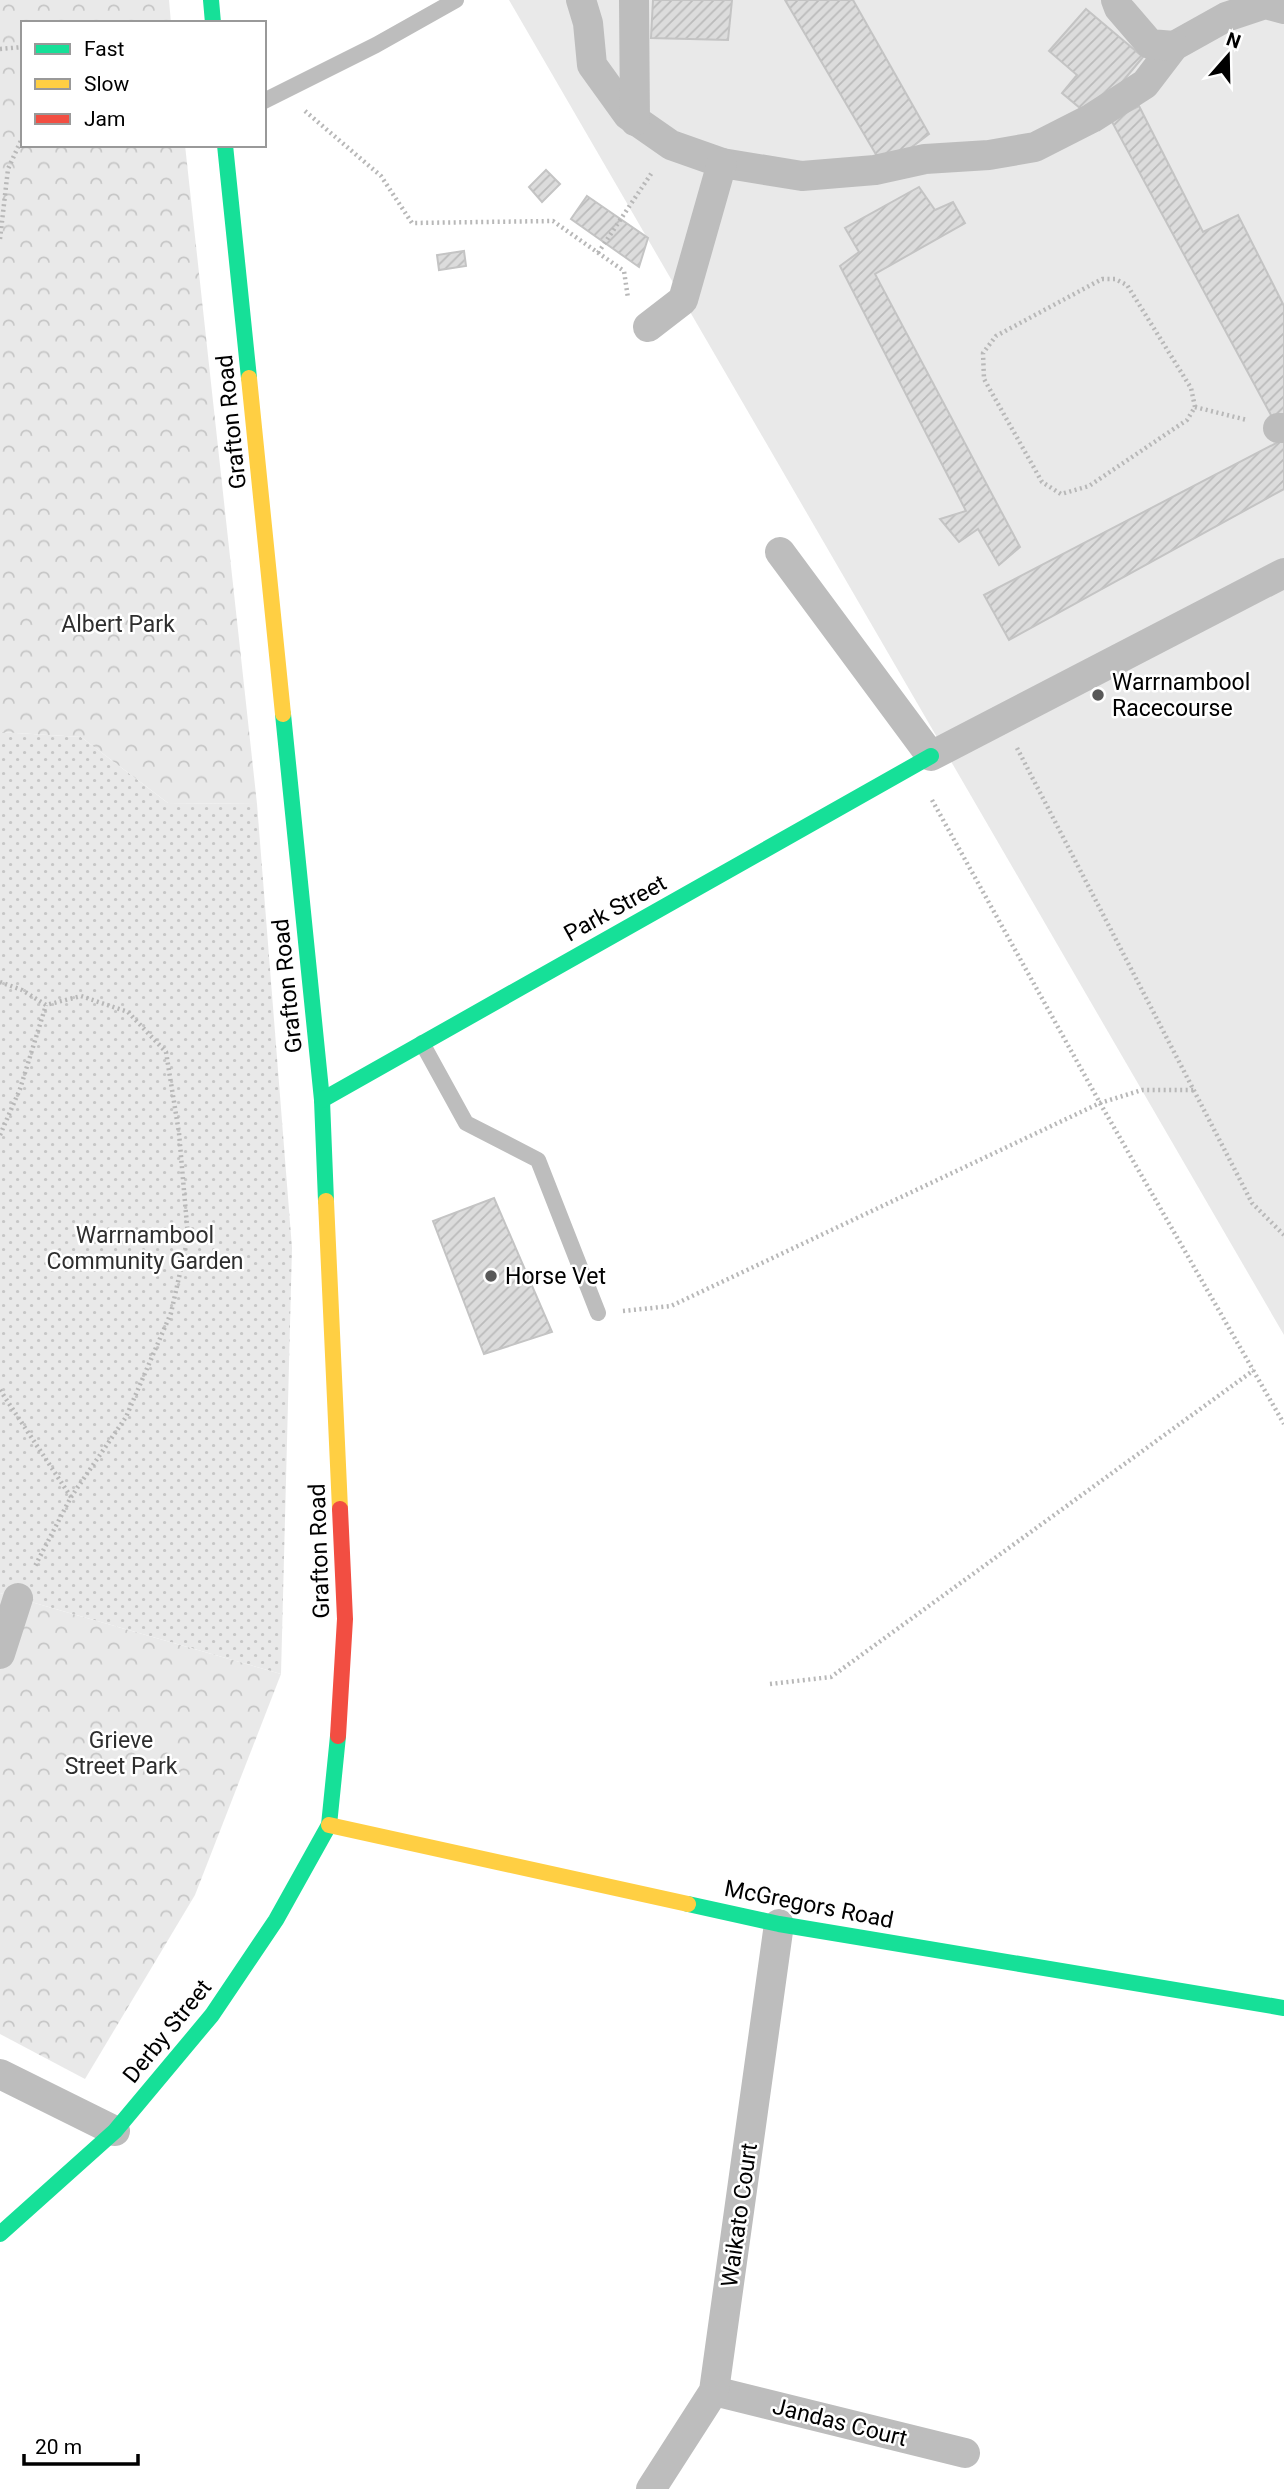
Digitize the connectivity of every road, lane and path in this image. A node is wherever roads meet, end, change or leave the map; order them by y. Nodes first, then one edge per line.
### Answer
1 (211, 0) edge
2 (456, 0) edge
3 (567, 0) edge
4 (634, 0) edge
5 (1116, 0) edge
6 (1284, 9) edge
7 (585, 11) edge
8 (213, 21) edge
9 (1174, 46) junction
10 (21, 47) edge
11 (0, 49) edge
12 (282, 92) junction
13 (266, 100) edge
14 (635, 121) junction
15 (21, 140) edge
16 (671, 145) junction
17 (225, 147) edge
18 (722, 163) junction
19 (0, 239) edge
20 (598, 253) junction
21 (648, 327) joint
22 (1195, 407) junction
23 (1281, 428) edge
24 (780, 552) dead end
25 (1284, 573) edge
26 (1002, 719) junction
27 (922, 761) junction
28 (0, 982) edge
29 (46, 1005) junction
30 (422, 1043) junction
31 (1194, 1090) junction
32 (322, 1100) junction
33 (1100, 1103) junction
34 (0, 1135) edge
35 (1284, 1235) edge
36 (598, 1313) joint
37 (1254, 1370) junction
38 (0, 1390) edge
39 (1284, 1424) edge
40 (71, 1497) junction
41 (18, 1598) joint
42 (0, 1654) edge
43 (770, 1684) dead end
44 (329, 1825) junction
45 (779, 1924) junction
46 (1284, 2008) edge
47 (0, 2074) edge
48 (115, 2131) junction
49 (0, 2234) edge
50 (714, 2391) junction
51 (965, 2454) dead end
52 (651, 2489) edge

1 - 8 street
2 - 12 lane
3 - 7 lane
4 - 14 street
5 - 9 street
6 - 9 street
7 - 14 street
9 - 18 street
10 - 11 path
12 - 13 lane
12 - 20 path
14 - 16 street
15 - 19 path
16 - 18 street
16 - 20 path
17 - 32 street, Grafton Road
18 - 21 street
20 - 21 path
22 - 22 path
22 - 23 path
24 - 27 street
25 - 26 street
26 - 27 street
26 - 31 path
27 - 30 street, Park Street
27 - 33 path
28 - 29 path
29 - 34 path
29 - 40 path
30 - 32 street, Park Street
30 - 36 lane
31 - 33 path
31 - 35 path
32 - 44 street, Grafton Road
33 - 36 path
33 - 37 path
37 - 39 path
37 - 43 path
38 - 40 path
40 - 41 path
41 - 42 street
44 - 45 street, McGregors Road
44 - 48 street, Derby Street
45 - 46 street, McGregors Road
45 - 50 street, Waikato Court
47 - 48 street
48 - 49 street, Derby Street
50 - 51 street, Jandas Court
50 - 52 street, Waikato Court

